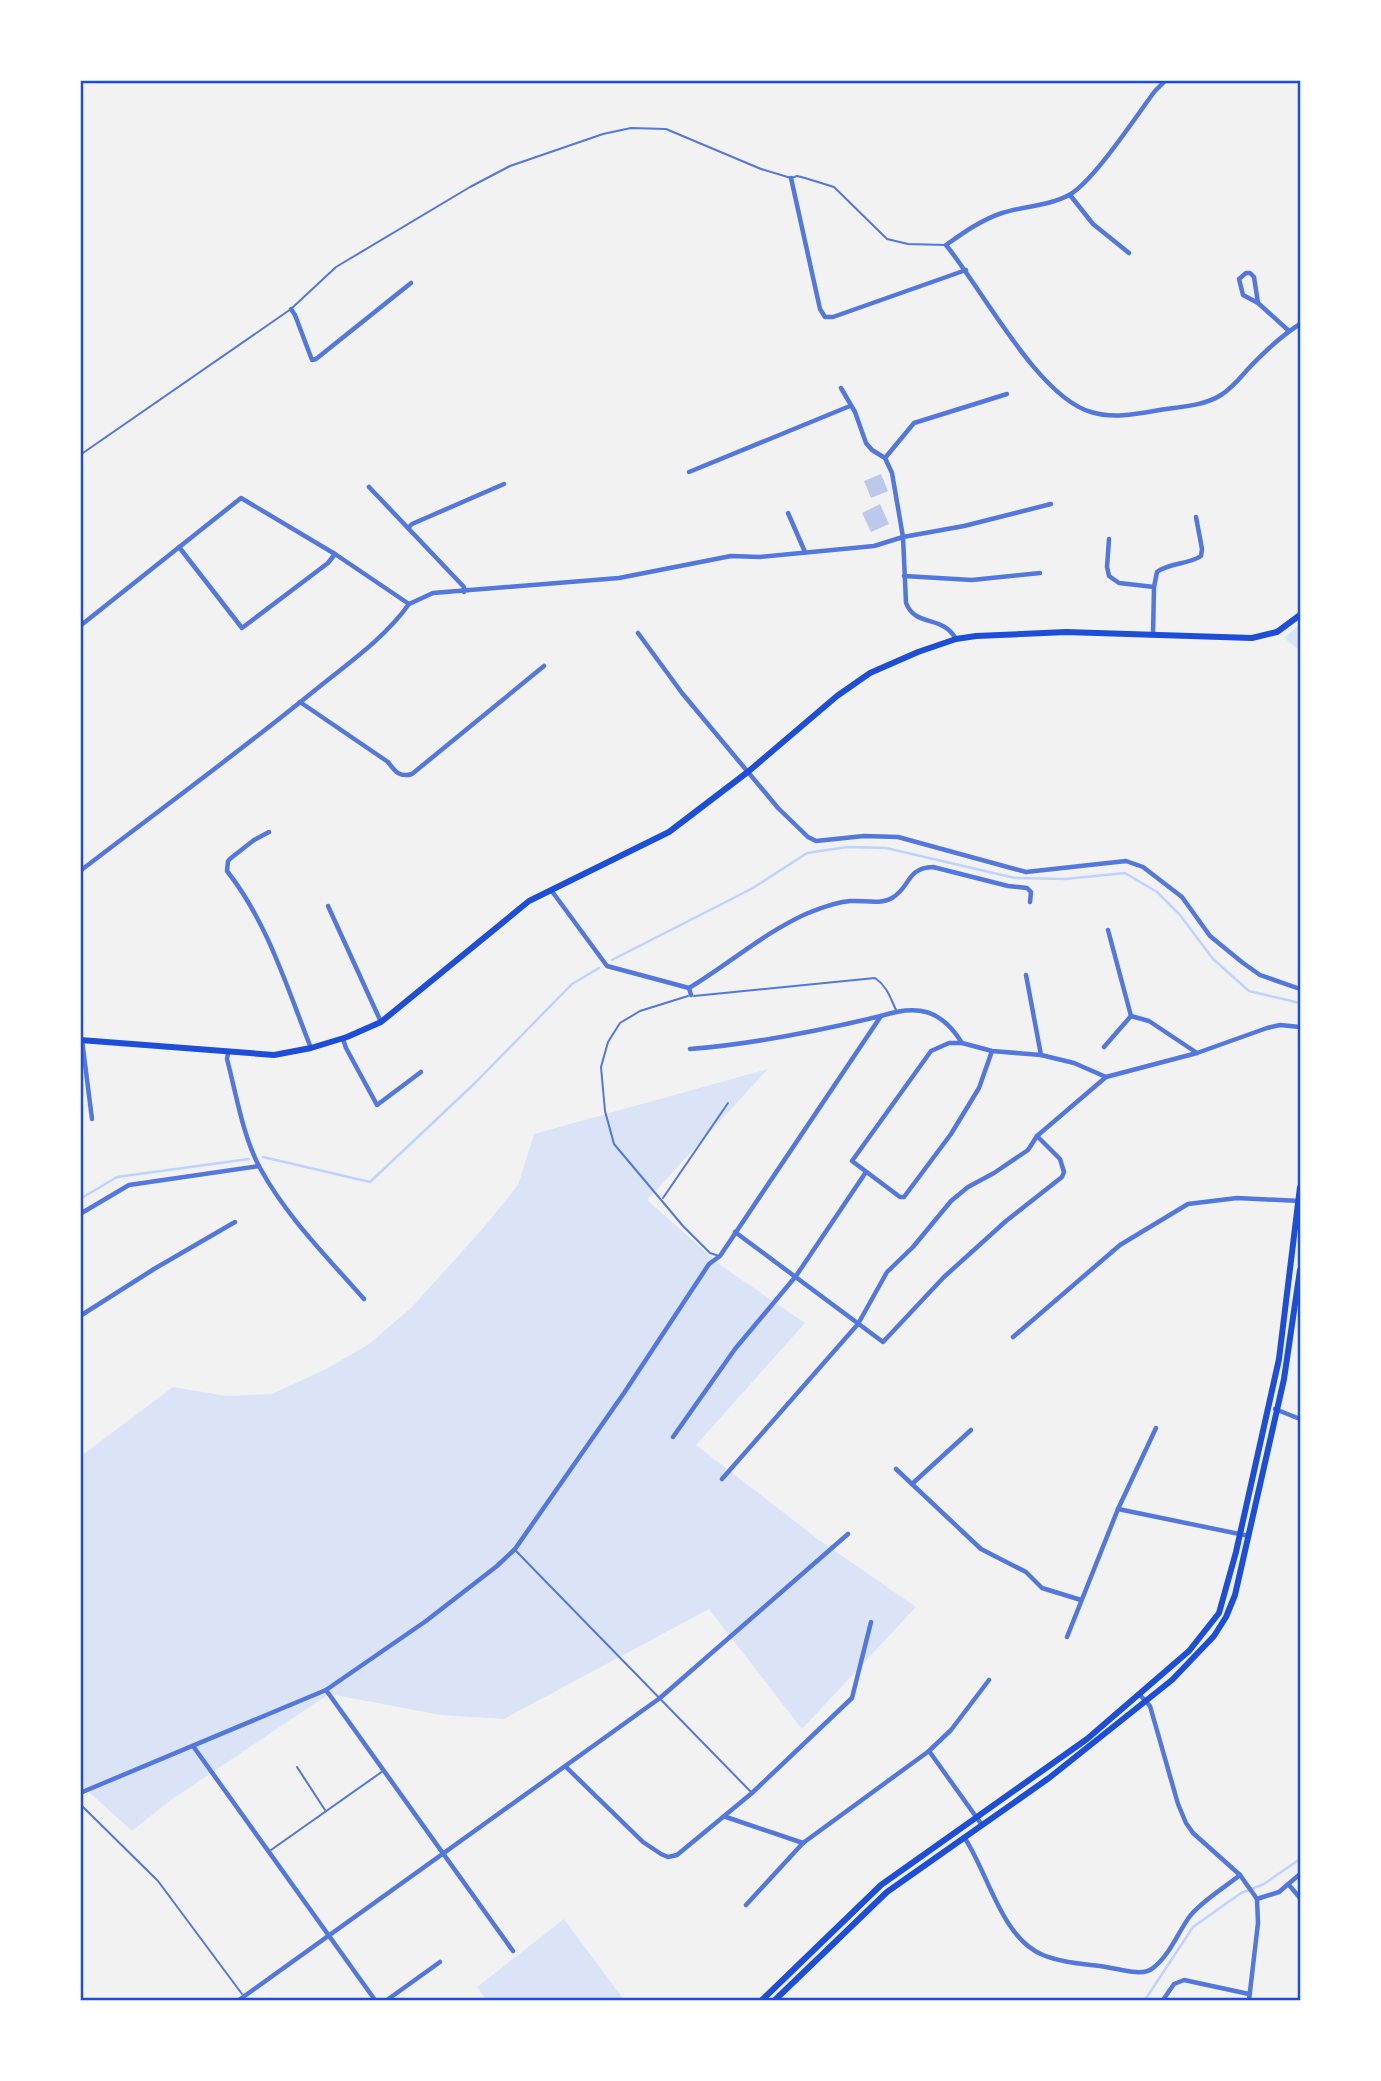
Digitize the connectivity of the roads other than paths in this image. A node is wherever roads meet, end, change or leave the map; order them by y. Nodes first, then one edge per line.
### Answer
1 (1166, 80) edge
2 (790, 178) junction
3 (1070, 195) junction
4 (946, 245) junction
5 (1129, 253) dead end
6 (966, 270) junction
7 (411, 283) dead end
8 (1258, 303) junction
9 (291, 309) junction
10 (1300, 324) edge
11 (1289, 331) junction
12 (841, 388) dead end
13 (1007, 394) dead end
14 (850, 406) junction
15 (80, 454) edge
16 (885, 458) junction
17 (689, 472) dead end
18 (504, 484) dead end
19 (369, 487) dead end
20 (1051, 504) dead end
21 (789, 513) dead end
22 (1196, 517) dead end
23 (408, 528) junction
24 (903, 537) junction
25 (1109, 539) dead end
26 (179, 547) junction
27 (805, 552) junction
28 (335, 554) junction
29 (1040, 573) dead end
30 (904, 576) junction
31 (1154, 587) junction
32 (464, 592) junction
33 (409, 604) junction
34 (1300, 615) edge
35 (80, 626) edge
36 (638, 633) dead end
37 (1153, 635) junction
38 (956, 639) junction
39 (544, 666) dead end
40 (300, 702) junction
41 (749, 771) junction
42 (269, 832) dead end
43 (80, 871) edge
44 (551, 889) junction
45 (1030, 902) dead end
46 (328, 906) dead end
47 (1108, 930) dead end
48 (1026, 975) dead end
49 (689, 988) junction
50 (1300, 989) edge
51 (691, 995) junction
52 (896, 1012) junction
53 (881, 1016) junction
54 (1131, 1016) junction
55 (381, 1022) junction
56 (1300, 1027) edge
57 (343, 1039) junction
58 (81, 1040) edge
59 (962, 1042) junction
60 (1104, 1047) dead end
61 (311, 1048) junction
62 (690, 1049) dead end
63 (992, 1051) junction
64 (228, 1053) junction
65 (1198, 1053) junction
66 (1041, 1055) junction
67 (421, 1072) dead end
68 (1106, 1077) junction
69 (728, 1103) dead end
70 (92, 1119) dead end
71 (1037, 1136) junction
72 (259, 1166) junction
73 (866, 1172) junction
74 (1300, 1187) edge
75 (662, 1199) junction
76 (1300, 1201) edge
77 (80, 1214) edge
78 (234, 1222) dead end
79 (735, 1232) junction
80 (720, 1256) junction
81 (1300, 1270) edge
82 (796, 1276) junction
83 (364, 1299) dead end
84 (80, 1316) edge
85 (858, 1324) junction
86 (1013, 1337) dead end
87 (1268, 1407) junction
88 (1277, 1410) junction
89 (1300, 1419) edge
90 (1156, 1428) dead end
91 (971, 1430) dead end
92 (673, 1437) dead end
93 (896, 1469) dead end
94 (722, 1479) dead end
95 (912, 1484) junction
96 (1118, 1509) junction
97 (848, 1534) dead end
98 (1240, 1534) junction
99 (1249, 1536) junction
100 (515, 1549) junction
101 (1080, 1600) junction
102 (871, 1622) dead end
103 (1067, 1637) dead end
104 (989, 1680) dead end
105 (326, 1690) junction
106 (1139, 1694) junction
107 (660, 1698) junction
108 (1145, 1701) junction
109 (192, 1746) junction
110 (929, 1751) junction
111 (297, 1767) dead end
112 (566, 1767) junction
113 (384, 1771) junction
114 (80, 1793) edge
115 (752, 1793) junction
116 (80, 1804) edge
117 (326, 1811) junction
118 (725, 1816) junction
119 (977, 1818) junction
120 (982, 1825) junction
121 (964, 1837) junction
122 (803, 1843) junction
123 (270, 1851) junction
124 (445, 1853) junction
125 (1300, 1874) edge
126 (1240, 1875) junction
127 (1289, 1885) junction
128 (1256, 1896) junction
129 (1300, 1898) edge
130 (746, 1905) dead end
131 (330, 1936) junction
132 (513, 1951) dead end
133 (440, 1962) dead end
134 (1249, 1997) edge
135 (243, 1999) edge
136 (375, 2000) edge
137 (387, 2000) edge
138 (762, 2000) edge
139 (775, 2000) edge
140 (1163, 2000) edge

1 - 3 street
2 - 4 lane
2 - 6 street
2 - 9 lane
3 - 4 street
3 - 5 street
4 - 6 street
6 - 11 street
7 - 9 street
8 - 8 street
8 - 11 street
9 - 15 lane
10 - 11 street
12 - 14 street
13 - 16 street
14 - 16 street
14 - 17 street
16 - 24 street
18 - 23 street
19 - 23 street
20 - 24 street
21 - 27 street
22 - 31 street
23 - 32 street
24 - 27 street
24 - 30 street
25 - 31 street
26 - 28 street
26 - 28 street
26 - 35 street
27 - 32 street
28 - 33 street
29 - 30 street
30 - 38 street
31 - 37 street
32 - 33 street
33 - 40 street
34 - 37 main road
36 - 41 street
37 - 38 main road
38 - 41 main road
39 - 40 street
40 - 43 street
41 - 44 main road
41 - 50 street
42 - 61 street
44 - 49 street
44 - 55 main road
45 - 49 street
46 - 55 street
47 - 54 street
48 - 66 street
49 - 51 street
51 - 52 lane
51 - 75 lane
52 - 53 street
52 - 59 street
53 - 62 street
53 - 79 street
54 - 60 street
54 - 65 street
55 - 57 main road
56 - 65 street
57 - 61 main road
57 - 67 street
58 - 64 main road
58 - 70 street
59 - 63 street
59 - 73 street
61 - 64 main road
63 - 66 street
63 - 73 street
64 - 72 street
65 - 68 street
66 - 68 street
68 - 71 street
69 - 75 lane
71 - 85 street
71 - 85 street
72 - 77 street
72 - 83 street
73 - 82 street
74 - 76 main road
75 - 80 lane
76 - 86 street
76 - 87 main road
78 - 84 street
79 - 80 street
79 - 82 street
80 - 100 street
81 - 88 main road
82 - 85 street
82 - 92 street
85 - 94 street
87 - 88 street
87 - 98 main road
88 - 89 street
88 - 99 main road
90 - 96 street
91 - 95 street
93 - 95 street
95 - 101 street
96 - 98 street
96 - 101 street
97 - 107 street
98 - 99 street
98 - 106 main road
99 - 108 main road
100 - 105 street
100 - 107 lane
101 - 103 street
102 - 115 street
104 - 110 street
105 - 109 street
105 - 113 street
106 - 108 street
106 - 119 main road
107 - 112 street
107 - 115 lane
108 - 120 main road
108 - 126 street
109 - 114 street
109 - 123 street
110 - 119 street
110 - 122 street
111 - 117 lane
112 - 118 street
112 - 124 street
113 - 117 lane
113 - 124 street
115 - 118 street
116 - 135 lane
117 - 123 lane
118 - 122 street
119 - 120 street
119 - 138 main road
120 - 121 main road
121 - 126 street
121 - 139 main road
122 - 130 street
123 - 131 street
124 - 131 street
124 - 132 street
125 - 127 street
126 - 128 street
127 - 128 street
127 - 129 street
128 - 134 street
131 - 135 street
131 - 136 street
133 - 137 street
134 - 140 street

